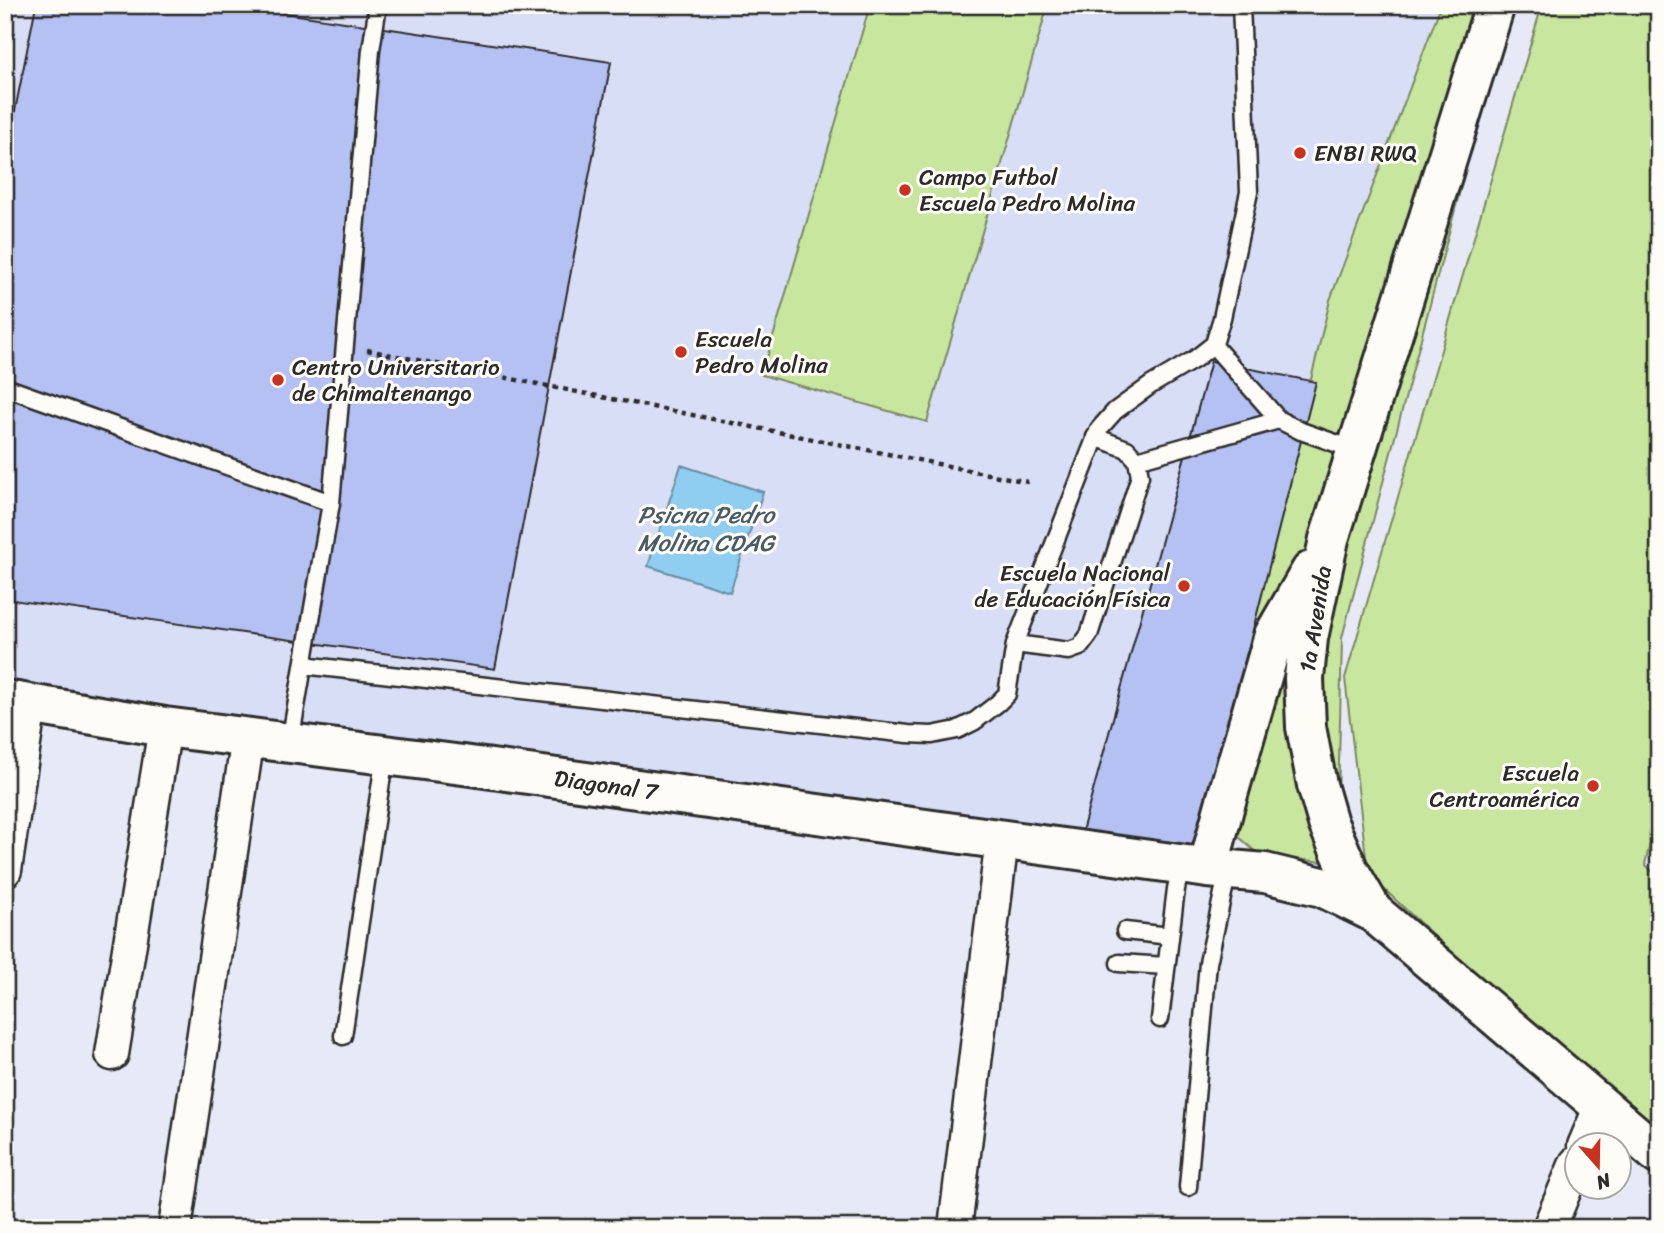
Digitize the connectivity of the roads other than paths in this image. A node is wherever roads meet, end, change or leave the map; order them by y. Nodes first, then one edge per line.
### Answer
1 (378, 5) edge
2 (1241, 5) edge
3 (1495, 5) edge
4 (1213, 345) junction
5 (5, 387) edge
6 (1279, 420) junction
7 (1095, 437) junction
8 (1358, 452) junction
9 (1137, 460) junction
10 (331, 503) junction
11 (1329, 539) junction
12 (1015, 644) junction
13 (303, 665) junction
14 (18, 702) edge
15 (165, 727) junction
16 (248, 737) junction
17 (290, 742) junction
18 (385, 755) junction
19 (1002, 839) junction
20 (1206, 867) junction
21 (5, 870) edge
22 (1373, 912) junction
23 (1125, 931) dead end
24 (1170, 936) junction
25 (1119, 963) dead end
26 (1167, 966) junction
27 (1160, 1019) dead end
28 (343, 1036) dead end
29 (112, 1055) dead end
30 (1601, 1106) junction
31 (1590, 1132) edge
32 (1659, 1155) edge
33 (1188, 1187) dead end
34 (1562, 1198) edge
35 (175, 1228) edge
36 (955, 1228) edge
37 (1549, 1228) edge

1 - 10 lane
2 - 4 lane
3 - 8 main road, 1a Avenida
4 - 6 lane
4 - 7 lane
5 - 10 lane
6 - 8 lane
6 - 9 lane
7 - 9 lane
7 - 12 lane
8 - 11 main road, 1a Avenida
9 - 12 lane
10 - 13 lane
11 - 20 main road
11 - 22 main road, 1a Avenida
12 - 13 lane
13 - 17 lane
14 - 15 main road, Diagonal 7
14 - 21 street
15 - 16 main road, Diagonal 7
15 - 29 street
16 - 17 main road, Diagonal 7
16 - 35 street
17 - 18 main road, Diagonal 7
18 - 19 main road, Diagonal 7
18 - 28 lane
19 - 20 main road, Diagonal 7
19 - 36 street
20 - 22 main road, Diagonal 7
20 - 24 lane
20 - 33 lane
22 - 30 main road, 1a Avenida
23 - 24 lane
24 - 26 lane
25 - 26 lane
26 - 27 lane
30 - 31 street
30 - 32 main road, 1a Avenida
34 - 37 street

